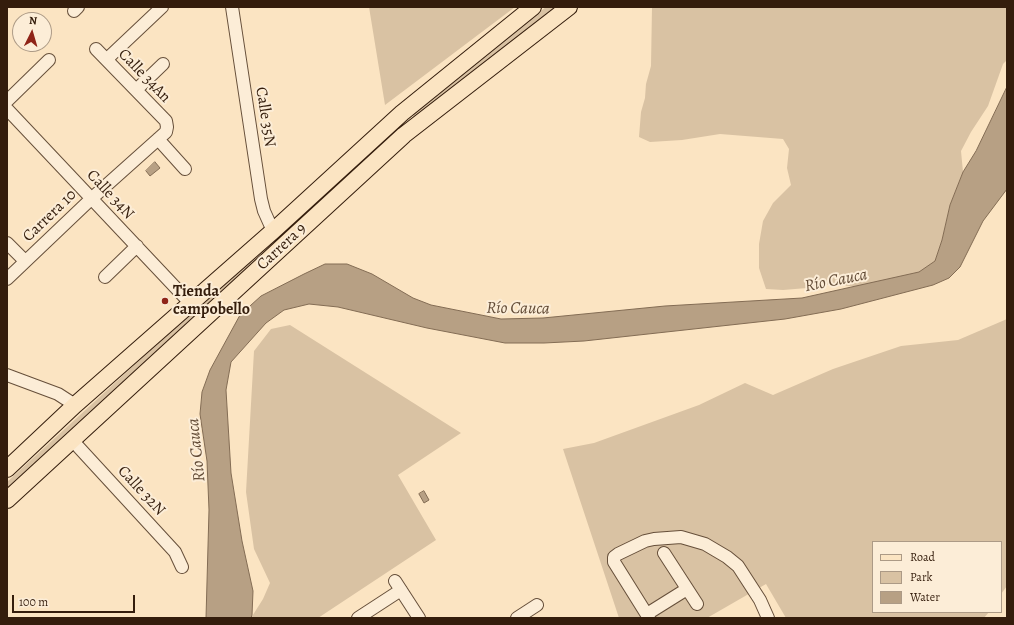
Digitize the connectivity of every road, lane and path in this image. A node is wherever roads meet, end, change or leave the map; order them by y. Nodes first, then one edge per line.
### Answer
1 (162, 7) edge
2 (232, 7) edge
3 (533, 7) edge
4 (569, 7) edge
5 (96, 49) dead end
6 (106, 59) junction
7 (49, 60) dead end
8 (163, 64) dead end
9 (136, 90) junction
10 (7, 101) edge
11 (7, 108) edge
12 (402, 112) junction
13 (167, 127) joint
14 (404, 135) junction
15 (158, 139) junction
16 (186, 169) dead end
17 (91, 199) junction
18 (273, 230) junction
19 (7, 243) edge
20 (137, 246) junction
21 (25, 262) junction
22 (105, 277) dead end
23 (7, 279) edge
24 (191, 304) junction
25 (7, 375) edge
26 (75, 405) junction
27 (72, 440) junction
28 (7, 469) edge
29 (7, 500) edge
30 (664, 553) dead end
31 (182, 567) dead end
32 (687, 589) junction
33 (697, 604) dead end
34 (537, 605) dead end
35 (648, 616) edge
36 (358, 618) edge
37 (419, 618) edge
38 (517, 618) edge
39 (768, 618) edge

1 - 6 street
2 - 18 street, Calle 35N
3 - 12 main road, Carrera 9
4 - 14 main road, Carrera 9
5 - 6 street, Calle 34An
6 - 9 street, Calle 34An
7 - 10 street
8 - 9 street
9 - 13 street, Calle 34An
11 - 17 street, Calle 34N
12 - 14 main road
12 - 18 main road, Carrera 9
13 - 15 street, Carrera 10
14 - 27 main road, Carrera 9
15 - 16 street
15 - 17 street, Carrera 10
17 - 20 street, Calle 34N
17 - 21 street, Carrera 10
18 - 24 main road, Carrera 9
19 - 21 street
20 - 22 street
20 - 24 street, Calle 34N
21 - 23 street, Carrera 10
24 - 26 main road, Carrera 9
25 - 26 street
26 - 28 main road, Carrera 9
27 - 29 main road, Carrera 9
27 - 31 street, Calle 32N
30 - 32 street
32 - 33 street
32 - 35 street
34 - 38 street
35 - 39 street
36 - 37 street

